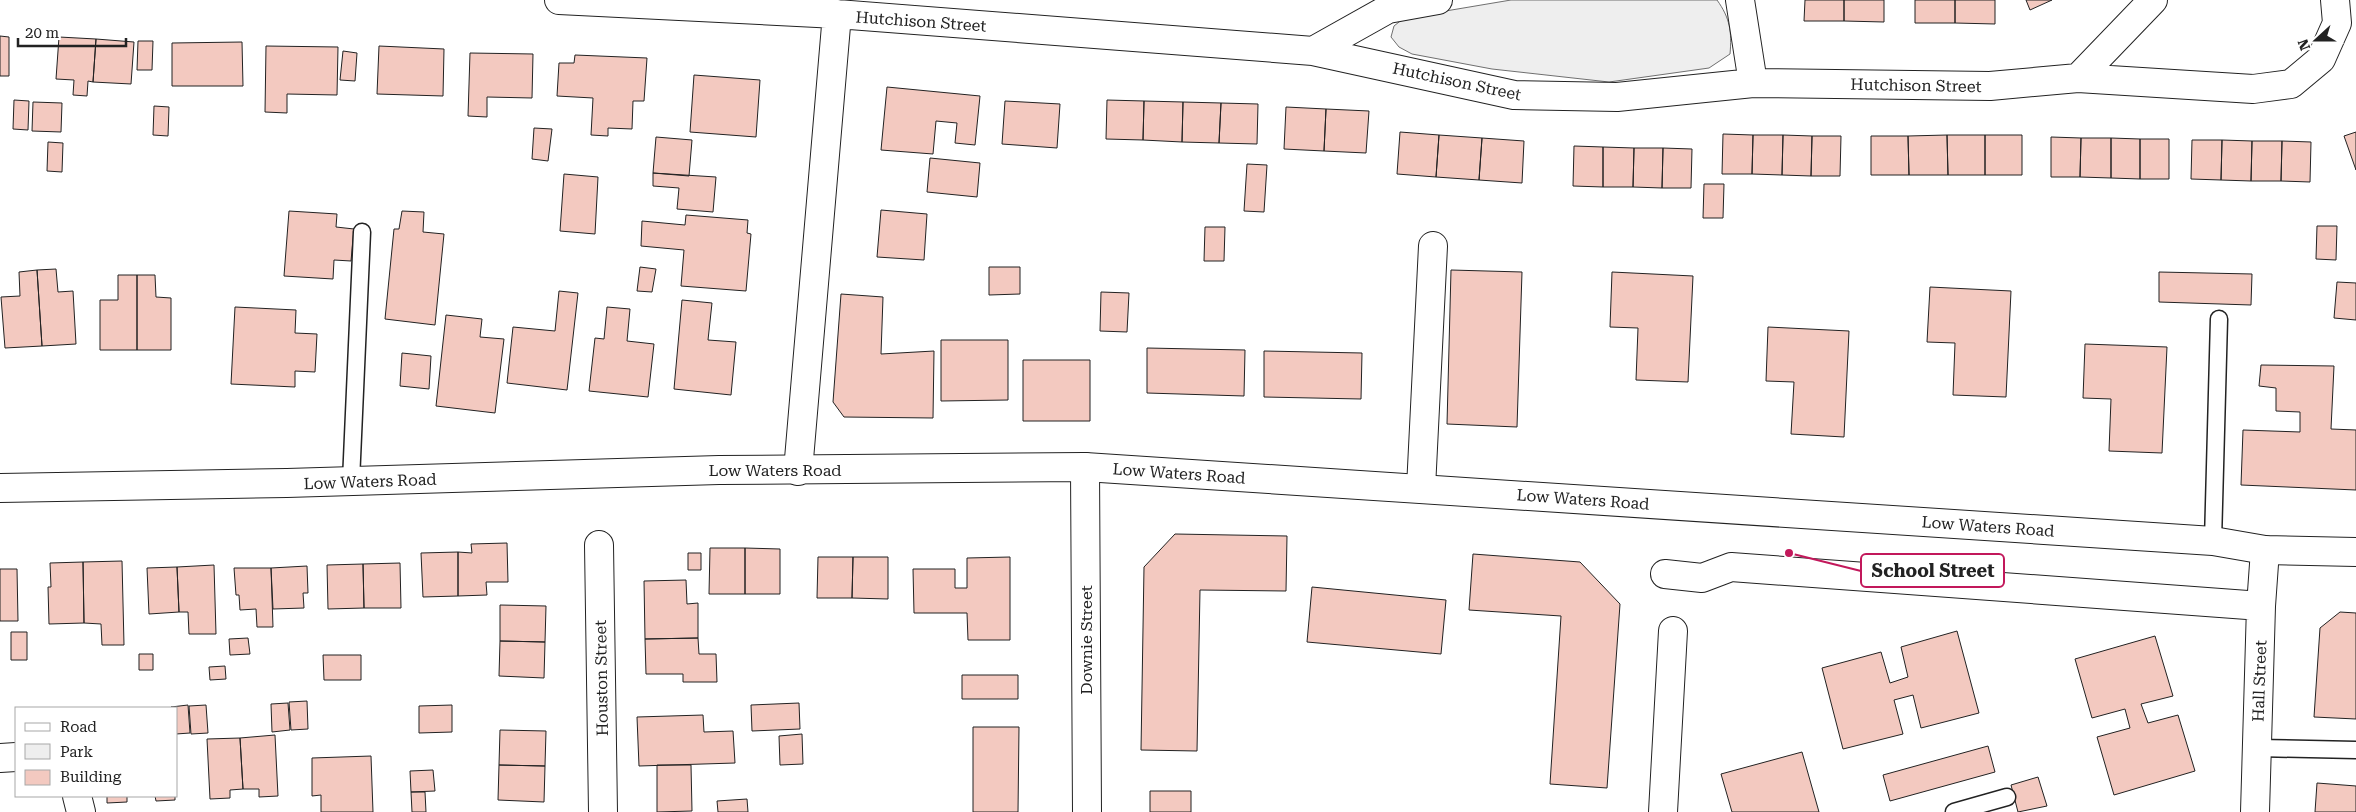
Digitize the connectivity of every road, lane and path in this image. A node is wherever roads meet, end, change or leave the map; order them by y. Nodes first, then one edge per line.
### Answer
1 (560, 0) edge
2 (1438, 0) edge
3 (1740, 0) edge
4 (2153, 0) edge
5 (2335, 0) edge
6 (837, 14) junction
7 (1313, 51) junction
8 (2078, 78) junction
9 (1753, 83) junction
10 (362, 232) dead end
11 (1433, 246) dead end
12 (2219, 319) dead end
13 (1085, 467) junction
14 (798, 471) junction
15 (351, 481) junction
16 (0, 488) edge
17 (1421, 488) junction
18 (2213, 541) junction
19 (599, 545) dead end
20 (2265, 550) junction
21 (2356, 552) edge
22 (1665, 574) dead end
23 (2261, 606) junction
24 (1673, 631) dead end
25 (2257, 748) junction
26 (2356, 750) edge
27 (15, 757) edge
28 (0, 758) edge
29 (77, 797) edge
30 (2007, 797) dead end
31 (81, 812) edge
32 (603, 812) edge
33 (1087, 812) edge
34 (1663, 812) edge
35 (1954, 812) edge
36 (2255, 812) edge

1 - 6 street
2 - 7 street
3 - 9 street
4 - 8 street
5 - 8 street, Hutchison Street
6 - 7 street, Hutchison Street
6 - 14 street, Hutchison Street
7 - 9 street, Hutchison Street
8 - 9 street, Hutchison Street
10 - 15 lane
11 - 17 street
12 - 18 lane
13 - 14 street, Low Waters Road
13 - 17 street, Low Waters Road
13 - 33 street, Downie Street
14 - 15 street, Low Waters Road
15 - 16 street, Low Waters Road
17 - 18 street, Low Waters Road
18 - 20 street, Low Waters Road
19 - 32 street, Houston Street
20 - 21 street, Low Waters Road
20 - 23 street, Hall Street
22 - 23 street
23 - 25 street, Hall Street
24 - 34 street
25 - 26 lane
25 - 36 street, Hall Street
27 - 28 street
29 - 31 street
30 - 35 lane

